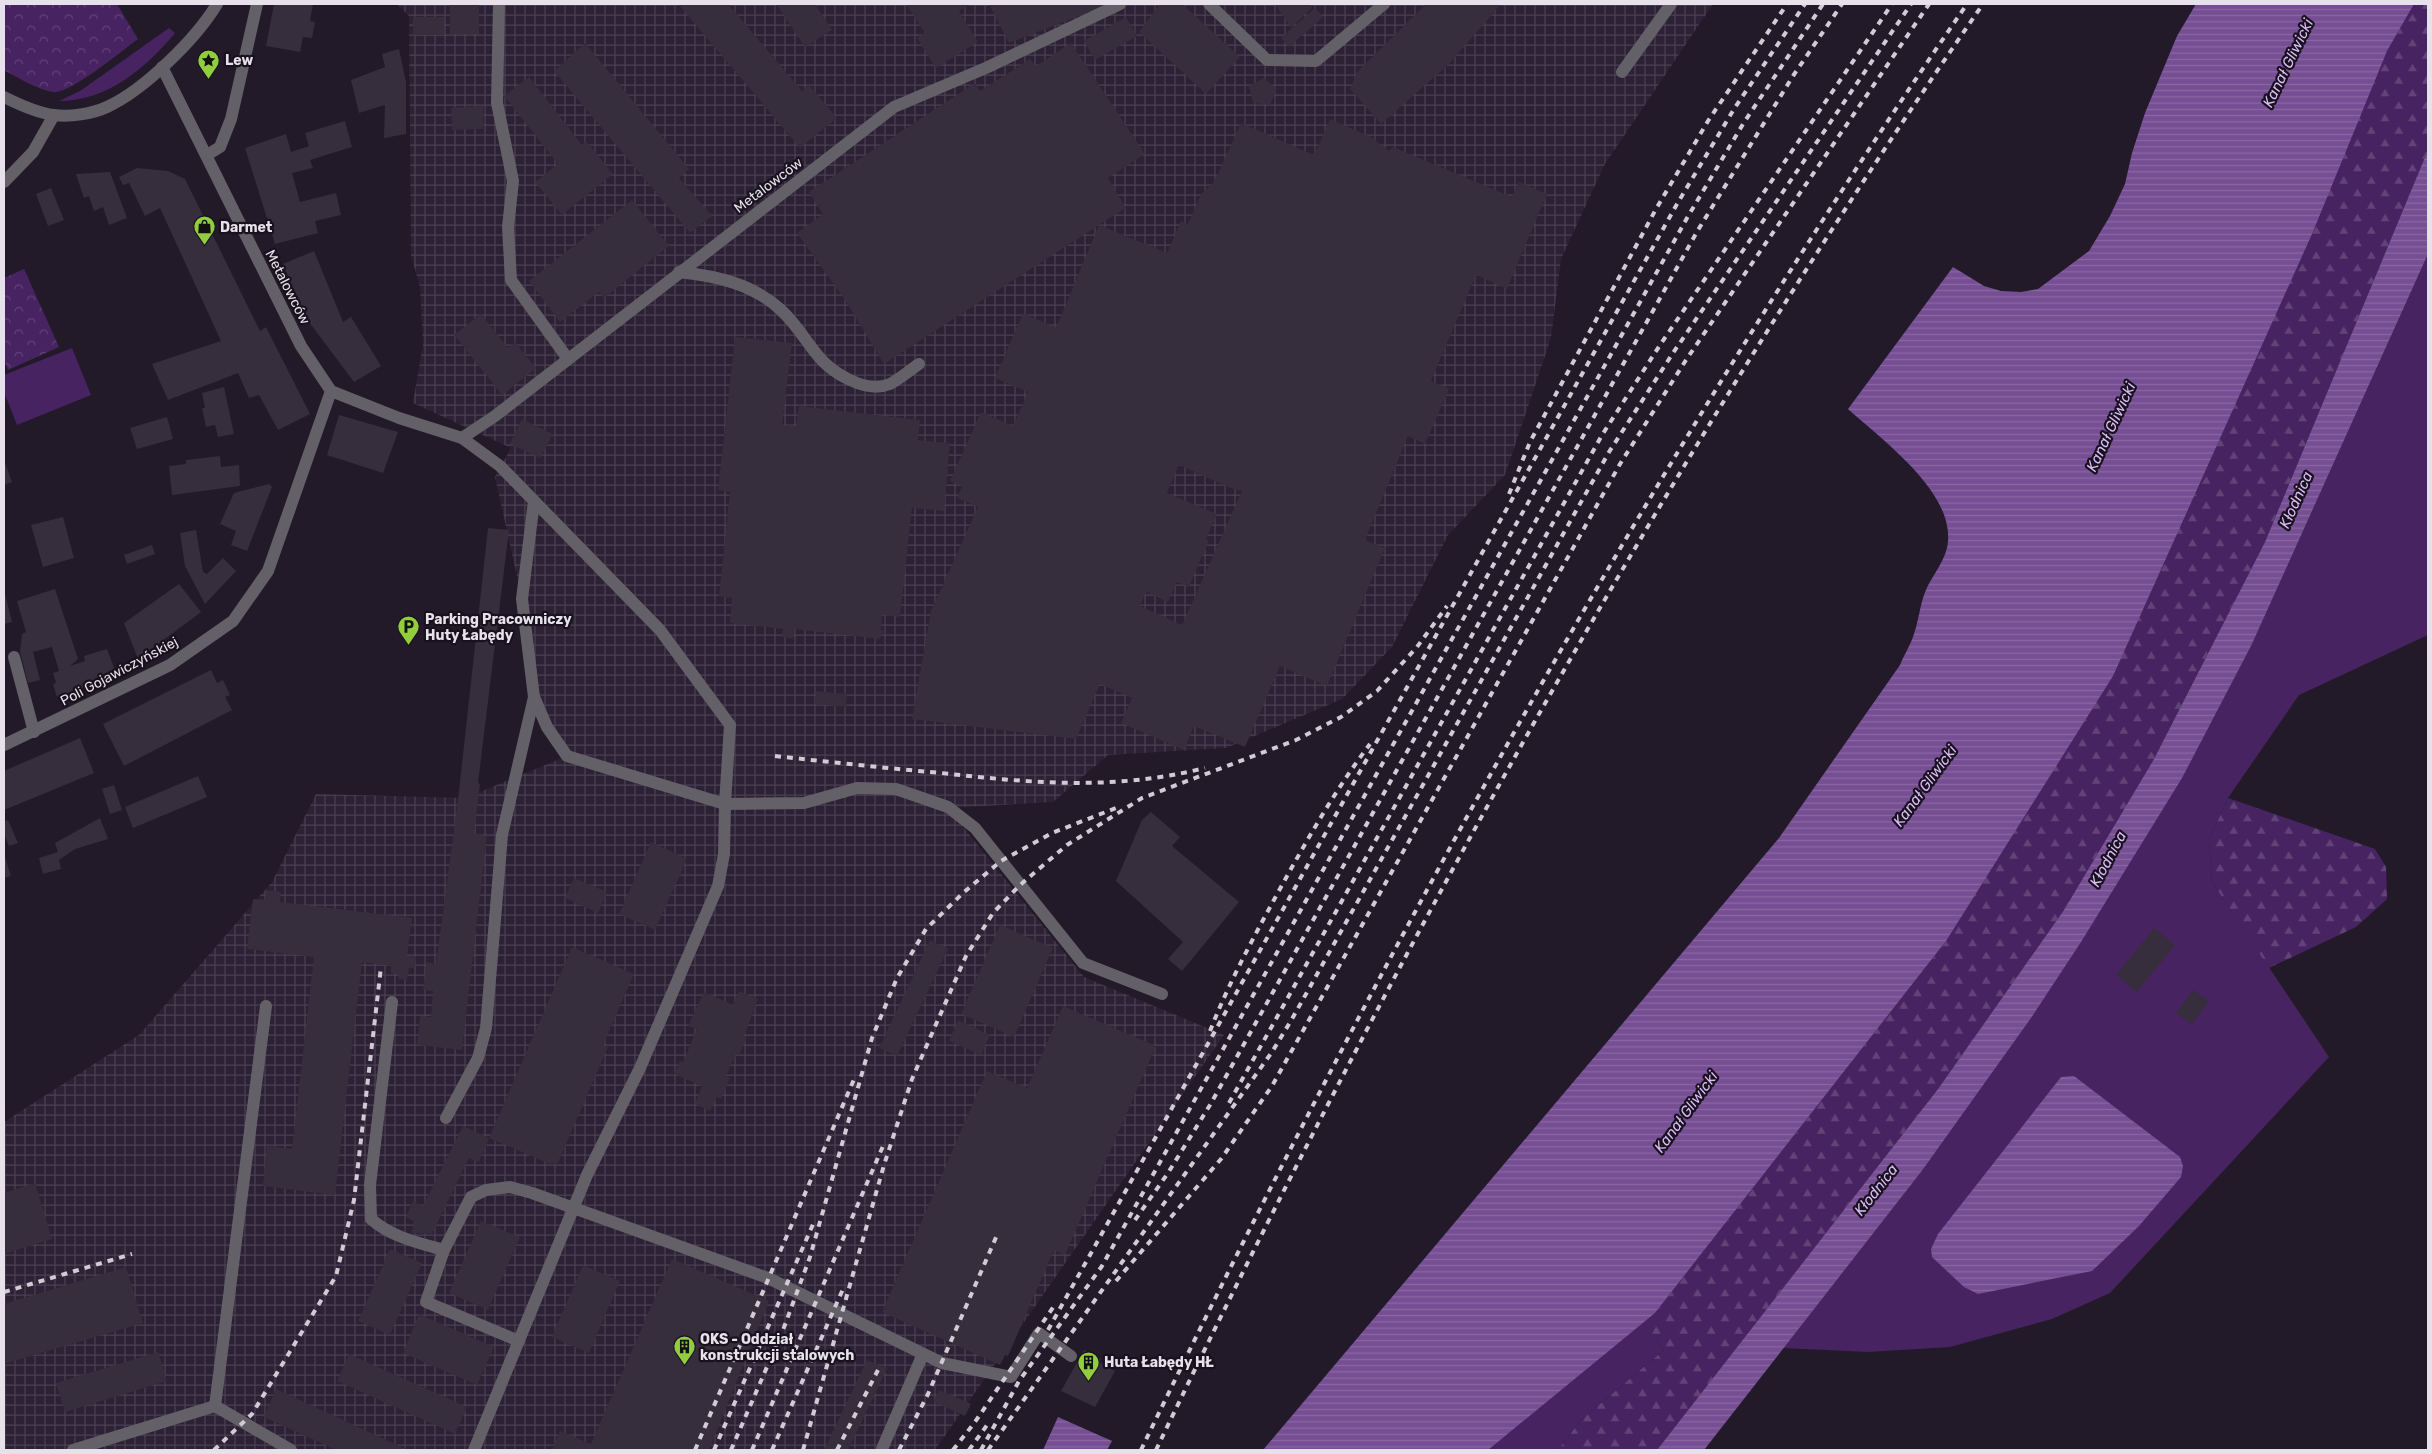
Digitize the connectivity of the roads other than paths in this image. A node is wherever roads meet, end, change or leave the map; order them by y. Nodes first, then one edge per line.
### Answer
1 (217, 4) edge
2 (257, 4) edge
3 (499, 4) edge
4 (1120, 4) edge
5 (1209, 4) edge
6 (1384, 4) edge
7 (1671, 4) edge
8 (162, 67) junction
9 (1622, 72) dead end
10 (4, 98) edge
11 (54, 115) junction
12 (207, 155) junction
13 (4, 182) edge
14 (679, 272) junction
15 (568, 359) junction
16 (919, 364) dead end
17 (331, 392) junction
18 (462, 438) junction
19 (534, 501) junction
20 (14, 657) dead end
21 (534, 697) junction
22 (34, 732) junction
23 (4, 745) edge
24 (725, 804) junction
25 (1162, 994) dead end
26 (392, 1002) dead end
27 (266, 1006) dead end
28 (446, 1118) dead end
29 (573, 1209) junction
30 (444, 1250) junction
31 (519, 1341) junction
32 (923, 1354) junction
33 (1071, 1356) dead end
34 (215, 1406) junction
35 (73, 1450) edge
36 (291, 1450) edge
37 (474, 1450) edge
38 (882, 1450) edge

1 - 8 street
2 - 12 street
3 - 15 street
4 - 14 street, Metalowców
5 - 6 street
7 - 9 street
8 - 11 street
8 - 12 street, Metalowców
10 - 11 street
11 - 13 street
12 - 17 street, Metalowców
14 - 15 street, Metalowców
14 - 16 street
15 - 18 street, Metalowców
17 - 18 street
17 - 22 street, Poli Gojawiczyńskiej
18 - 19 street
19 - 21 street
19 - 24 street
20 - 22 street
21 - 24 street
21 - 28 street
22 - 23 street, Poli Gojawiczyńskiej
24 - 25 street
24 - 29 street
26 - 30 street
27 - 34 street
29 - 30 street
29 - 31 street
29 - 32 street
30 - 31 street
31 - 37 street
32 - 33 street
32 - 38 street
34 - 35 street
34 - 36 street

